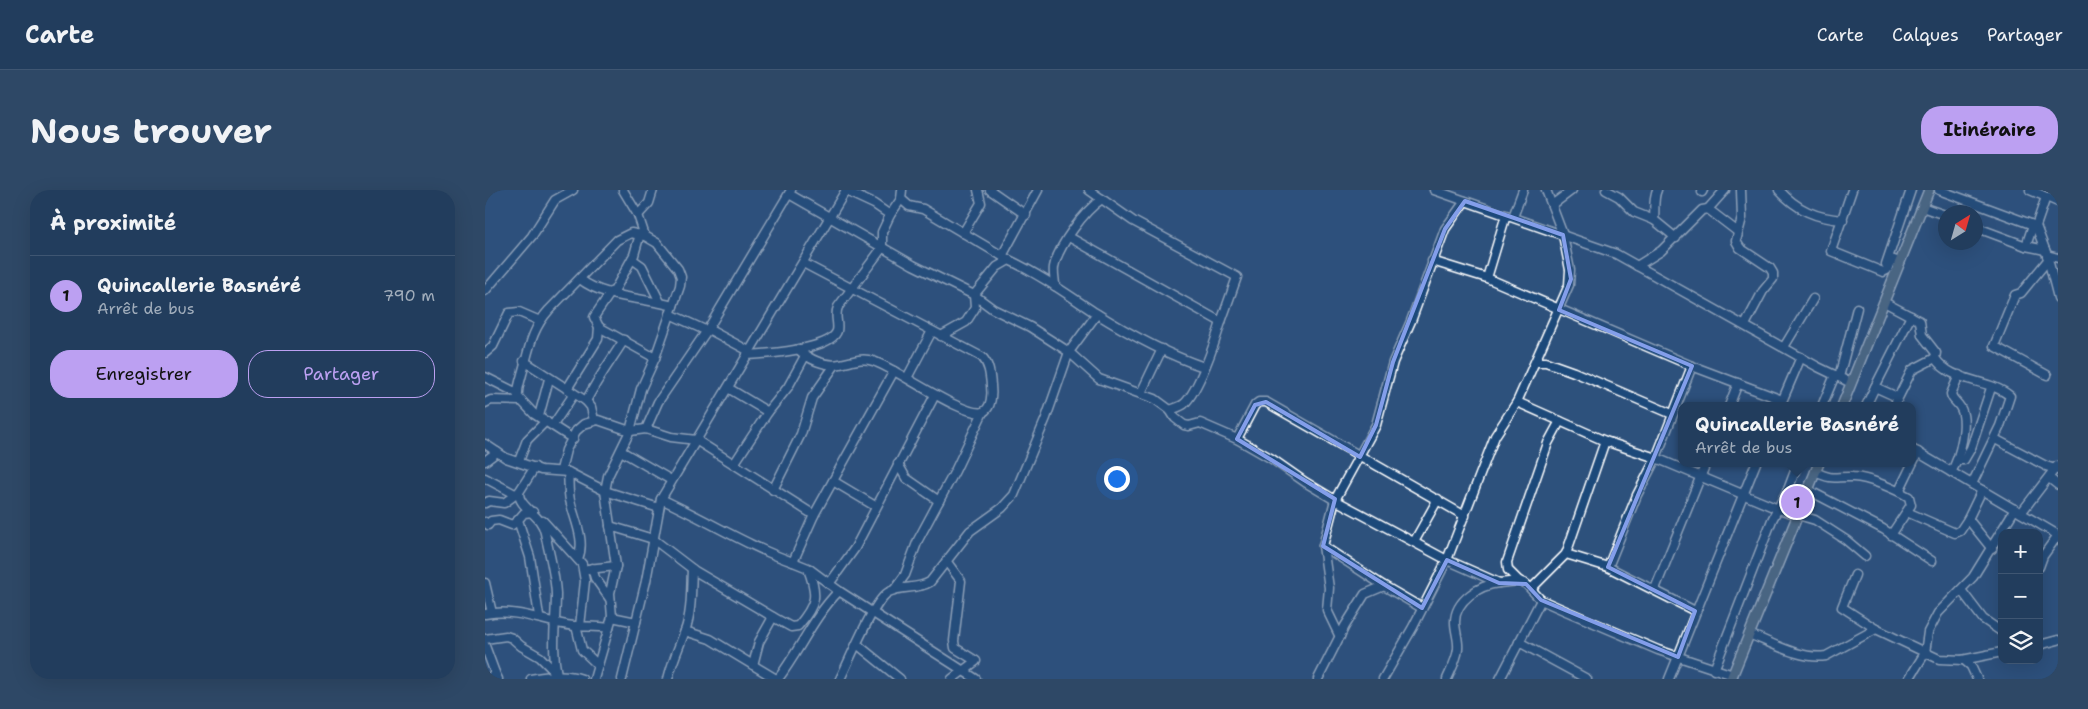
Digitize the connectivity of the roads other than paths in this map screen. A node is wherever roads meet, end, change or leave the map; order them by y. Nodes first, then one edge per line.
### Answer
1 (573, 190) edge
2 (623, 190) edge
3 (653, 190) edge
4 (902, 190) edge
5 (978, 190) edge
6 (990, 190) edge
7 (1039, 190) edge
8 (1089, 190) edge
9 (1434, 190) edge
10 (1523, 190) edge
11 (1546, 190) edge
12 (1572, 190) edge
13 (1606, 190) edge
14 (1657, 190) edge
15 (1725, 190) edge
16 (1741, 190) edge
17 (1779, 190) edge
18 (1852, 190) edge
19 (1911, 190) edge
20 (1929, 190) edge
21 (1939, 190) edge
22 (2031, 190) edge
23 (846, 191) edge
24 (790, 192) edge
25 (2046, 197) junction
26 (901, 199) junction
27 (1102, 199) junction
28 (1465, 201) junction
29 (2058, 202) edge
30 (1552, 205) junction
31 (1922, 207) junction
32 (1708, 209) junction
33 (1938, 213) edge
34 (890, 214) junction
35 (638, 215) junction
36 (1026, 215) junction
37 (1509, 216) junction
38 (830, 218) junction
39 (1654, 220) junction
40 (1843, 220) junction
41 (2034, 226) junction
42 (1983, 230) edge
43 (1738, 232) junction
44 (963, 233) junction
45 (643, 235) junction
46 (1563, 235) junction
47 (1069, 237) junction
48 (1676, 238) junction
49 (2026, 246) junction
50 (882, 248) junction
51 (2047, 255) junction
52 (1006, 258) junction
53 (2058, 258) edge
54 (632, 259) junction
55 (1432, 261) junction
56 (1900, 262) junction
57 (803, 263) junction
58 (1637, 266) junction
59 (1883, 272) junction
60 (1487, 278) junction
61 (580, 279) junction
62 (1055, 286) junction
63 (485, 290) edge
64 (852, 290) junction
65 (612, 293) junction
66 (974, 295) junction
67 (2058, 298) edge
68 (1813, 299) dead end
69 (660, 302) junction
70 (1885, 302) junction
71 (673, 306) junction
72 (1857, 308) dead end
73 (1559, 310) junction
74 (670, 314) junction
75 (1097, 314) junction
76 (1911, 316) junction
77 (539, 320) junction
78 (1221, 322) junction
79 (1745, 325) junction
80 (599, 327) junction
81 (707, 330) junction
82 (932, 331) junction
83 (941, 336) junction
84 (624, 340) junction
85 (1784, 347) junction
86 (798, 349) junction
87 (1163, 349) junction
88 (485, 352) edge
89 (1069, 352) junction
90 (748, 353) junction
91 (805, 356) junction
92 (655, 358) junction
93 (1801, 358) junction
94 (1935, 358) junction
95 (524, 361) junction
96 (1536, 362) junction
97 (835, 364) junction
98 (1692, 366) junction
99 (1204, 367) junction
100 (894, 371) junction
101 (2047, 375) dead end
102 (1837, 376) junction
103 (1959, 376) junction
104 (485, 377) edge
105 (907, 378) junction
106 (549, 379) junction
107 (1851, 382) junction
108 (1738, 383) junction
109 (1875, 387) junction
110 (728, 388) junction
111 (1991, 388) junction
112 (567, 389) junction
113 (1141, 393) junction
114 (574, 394) junction
115 (935, 395) junction
116 (519, 397) junction
117 (1897, 397) junction
118 (586, 401) junction
119 (1517, 402) junction
120 (1731, 402) edge
121 (1779, 402) edge
122 (1781, 402) edge
123 (1824, 402) edge
124 (1844, 402) edge
125 (1868, 402) edge
126 (1895, 402) edge
127 (485, 403) edge
128 (1170, 410) junction
129 (768, 412) junction
130 (983, 412) junction
131 (1672, 414) junction
132 (539, 416) junction
133 (594, 420) junction
134 (1560, 421) junction
135 (550, 423) junction
136 (646, 428) junction
137 (631, 431) junction
138 (573, 438) junction
139 (1995, 439) junction
140 (696, 440) junction
141 (1237, 440) junction
142 (1605, 441) junction
143 (486, 446) edge
144 (621, 451) junction
145 (1916, 451) edge
146 (497, 452) junction
147 (1360, 457) junction
148 (1656, 458) junction
149 (1959, 460) junction
150 (485, 461) edge
151 (519, 461) junction
152 (734, 464) junction
153 (898, 464) junction
154 (535, 467) junction
155 (1704, 467) edge
156 (1754, 467) edge
157 (1797, 467) edge
158 (1908, 467) edge
159 (1817, 468) edge
160 (2057, 468) edge
161 (565, 471) junction
162 (1951, 472) junction
163 (1700, 477) junction
164 (485, 478) edge
165 (2049, 478) junction
166 (671, 480) junction
167 (833, 481) junction
168 (1972, 484) junction
169 (2058, 485) edge
170 (773, 490) junction
171 (1808, 490) junction
172 (1982, 490) junction
173 (605, 491) junction
174 (1899, 491) junction
175 (517, 493) junction
176 (1743, 496) junction
177 (1438, 498) junction
178 (661, 499) junction
179 (1335, 500) junction
180 (939, 501) junction
181 (485, 503) edge
182 (875, 506) junction
183 (659, 508) junction
184 (1778, 509) junction
185 (2018, 511) junction
186 (533, 512) junction
187 (1907, 512) junction
188 (814, 515) junction
189 (1799, 515) junction
190 (1465, 516) junction
191 (541, 519) junction
192 (1968, 519) junction
193 (519, 520) junction
194 (485, 522) edge
195 (610, 526) junction
196 (1891, 535) junction
197 (2058, 535) edge
198 (653, 539) junction
199 (1414, 542) junction
200 (1323, 546) junction
201 (1992, 549) junction
202 (1566, 554) junction
203 (1865, 556) dead end
204 (2043, 556) edge
205 (577, 559) junction
206 (1447, 560) junction
207 (1932, 561) dead end
208 (793, 562) junction
209 (947, 562) junction
210 (616, 566) junction
211 (1608, 567) junction
212 (592, 568) junction
213 (808, 568) junction
214 (583, 569) junction
215 (692, 569) junction
216 (1855, 575) dead end
217 (1519, 581) junction
218 (485, 583) edge
219 (1499, 583) junction
220 (829, 584) junction
221 (1384, 586) junction
222 (1532, 588) junction
223 (1655, 589) junction
224 (894, 590) junction
225 (1961, 590) junction
226 (839, 592) junction
227 (610, 599) junction
228 (1541, 600) junction
229 (1423, 608) junction
230 (873, 611) junction
231 (1695, 611) junction
232 (489, 614) edge
233 (539, 616) junction
234 (613, 617) junction
235 (773, 617) junction
236 (554, 622) junction
237 (635, 622) junction
238 (578, 626) junction
239 (609, 628) junction
240 (1876, 629) junction
241 (1998, 629) edge
242 (685, 631) junction
243 (1749, 634) junction
244 (1340, 637) junction
245 (485, 639) edge
246 (2058, 640) edge
247 (1519, 642) junction
248 (2043, 644) edge
249 (858, 645) junction
250 (485, 646) edge
251 (1925, 653) junction
252 (1998, 653) edge
253 (1678, 657) junction
254 (1962, 660) junction
255 (598, 665) junction
256 (753, 665) junction
257 (1714, 670) junction
258 (963, 671) junction
259 (557, 674) junction
260 (494, 677) edge
261 (1732, 677) edge
262 (773, 678) edge
263 (531, 679) edge
264 (582, 679) edge
265 (594, 679) edge
266 (622, 679) edge
267 (669, 679) edge
268 (840, 679) edge
269 (900, 679) edge
270 (952, 679) edge
271 (976, 679) edge
272 (1318, 679) edge
273 (1383, 679) edge
274 (1447, 679) edge
275 (1500, 679) edge
276 (1587, 679) edge
277 (1669, 679) edge
278 (1909, 679) edge
279 (1977, 679) edge

1 - 63 street
2 - 35 street
3 - 35 street
4 - 26 street
5 - 44 street
6 - 36 street
7 - 36 street
8 - 27 street
9 - 28 street
10 - 37 street
11 - 30 street
12 - 30 street
13 - 39 street
14 - 39 street
15 - 32 street
16 - 43 street
17 - 40 street
18 - 40 street
19 - 59 street
20 - 31 main road
21 - 41 street
22 - 25 street
23 - 34 street
23 - 38 street
24 - 38 street
24 - 81 street
25 - 29 street
25 - 41 street
26 - 34 street
26 - 44 street
27 - 47 street
27 - 78 street
28 - 37 street
28 - 55 street
30 - 46 street
31 - 33 street
31 - 56 main road
32 - 43 street
32 - 48 street
34 - 50 street
35 - 45 street
36 - 52 street
37 - 46 street
37 - 60 street
38 - 50 street
38 - 57 street
39 - 48 street
40 - 59 street
41 - 49 street
41 - 51 street
42 - 49 street
43 - 79 street
44 - 52 street
45 - 54 street
45 - 61 street
45 - 71 street
46 - 58 street
46 - 73 street
47 - 62 street
47 - 78 street
48 - 58 street
49 - 51 street
50 - 64 street
50 - 66 street
51 - 53 street
51 - 67 street
51 - 101 street
52 - 62 street
52 - 66 street
54 - 65 street
54 - 69 street
55 - 60 street
55 - 147 street
56 - 59 street
56 - 70 main road
57 - 64 street
57 - 90 street
58 - 79 street
60 - 73 street
61 - 65 street
61 - 77 street
62 - 75 street
64 - 82 street
64 - 86 street
65 - 69 street
65 - 80 street
66 - 83 street
66 - 89 street
68 - 85 street
69 - 71 street
70 - 76 street
70 - 107 main road
71 - 74 street
72 - 102 street
73 - 96 street
73 - 98 street
74 - 81 street
74 - 92 street
75 - 87 street
75 - 89 street
76 - 94 street
76 - 109 street
77 - 88 street
77 - 95 street
78 - 99 street
79 - 85 street
80 - 84 street
80 - 112 street
81 - 90 street
81 - 136 street
82 - 83 street
82 - 105 street
83 - 130 street
84 - 92 street
84 - 118 street
85 - 93 street
86 - 90 street
86 - 91 street
87 - 99 street
87 - 113 street
89 - 113 street
89 - 209 street
90 - 110 street
91 - 97 street
91 - 129 street
92 - 137 street
93 - 102 street
93 - 122 street
94 - 103 street
94 - 117 street
95 - 106 street
95 - 116 street
96 - 119 street
96 - 131 street
97 - 100 street
97 - 170 street
98 - 108 street
98 - 131 street
99 - 128 street
100 - 105 street
100 - 167 street
102 - 107 street
102 - 123 street
103 - 111 street
103 - 149 street
104 - 116 street
105 - 115 street
106 - 112 street
106 - 132 street
107 - 124 main road
108 - 120 street
108 - 121 street
109 - 117 street
109 - 125 street
110 - 129 street
110 - 140 street
111 - 139 street
111 - 149 street
112 - 114 street
113 - 128 street
114 - 118 street
114 - 135 street
115 - 130 street
115 - 153 street
116 - 127 street
116 - 132 street
117 - 126 street
118 - 133 street
119 - 134 street
119 - 190 street
128 - 141 street
129 - 152 street
130 - 180 street
131 - 148 street
132 - 135 street
133 - 137 street
133 - 138 street
134 - 142 street
134 - 217 street
135 - 138 street
135 - 151 street
136 - 137 street
136 - 140 street
137 - 144 street
138 - 161 street
139 - 160 street
139 - 168 street
140 - 152 street
140 - 166 street
141 - 147 street
141 - 179 street
142 - 148 street
142 - 202 street
143 - 146 street
144 - 166 street
144 - 173 street
145 - 162 street
146 - 150 street
146 - 151 street
147 - 177 street
147 - 179 street
148 - 163 street
148 - 211 street
149 - 162 street
151 - 154 street
152 - 170 street
153 - 180 street
153 - 182 street
154 - 161 street
154 - 175 street
155 - 163 street
156 - 176 street
157 - 184 street
158 - 174 street
159 - 171 main road
159 - 174 street
160 - 165 street
161 - 173 street
161 - 205 street
162 - 168 street
163 - 176 street
163 - 223 street
164 - 175 street
165 - 169 street
165 - 185 street
166 - 178 street
167 - 182 street
167 - 188 street
168 - 172 street
170 - 188 street
171 - 189 main road
171 - 196 street
172 - 185 street
172 - 192 street
173 - 183 street
173 - 195 street
174 - 187 street
175 - 181 street
175 - 186 street
176 - 184 street
176 - 231 street
177 - 190 street
177 - 199 street
178 - 183 street
178 - 208 street
179 - 199 street
179 - 200 street
180 - 224 street
182 - 220 street
183 - 198 street
184 - 189 street
184 - 257 street
185 - 197 street
185 - 201 street
186 - 191 street
186 - 193 street
187 - 192 street
187 - 196 street
188 - 208 street
189 - 203 street
189 - 243 main road
190 - 206 street
191 - 205 street
191 - 236 street
192 - 201 street
193 - 194 street
193 - 233 street
195 - 198 street
195 - 210 street
196 - 207 street
197 - 204 street
198 - 215 street
198 - 237 street
199 - 206 street
200 - 221 street
200 - 244 street
201 - 225 street
202 - 211 street
202 - 222 street
205 - 214 street
206 - 219 street
206 - 229 street
208 - 213 street
209 - 224 street
209 - 258 street
210 - 212 street
210 - 227 street
211 - 223 street
212 - 214 street
212 - 227 street
213 - 220 street
213 - 235 street
214 - 238 street
215 - 235 street
215 - 242 street
216 - 240 street
217 - 219 street
217 - 222 street
218 - 232 street
219 - 274 street
220 - 226 street
221 - 229 street
221 - 244 street
222 - 228 street
223 - 231 street
224 - 230 street
225 - 241 street
225 - 251 street
226 - 230 street
226 - 262 street
227 - 234 street
228 - 247 street
228 - 253 street
229 - 273 street
230 - 249 street
230 - 258 street
231 - 253 street
232 - 233 street
233 - 236 street
234 - 237 street
234 - 239 street
235 - 256 street
236 - 238 street
236 - 259 street
237 - 266 street
238 - 239 street
238 - 255 street
239 - 255 street
240 - 243 street
240 - 251 street
242 - 256 street
242 - 267 street
243 - 261 main road
244 - 272 street
245 - 259 street
246 - 248 street
247 - 275 street
247 - 276 street
249 - 268 street
249 - 269 street
250 - 260 street
251 - 254 street
251 - 278 street
252 - 254 street
253 - 257 street
253 - 277 street
254 - 279 street
255 - 265 street
256 - 262 street
257 - 261 street
258 - 270 street
258 - 271 street
259 - 263 street
259 - 264 street

